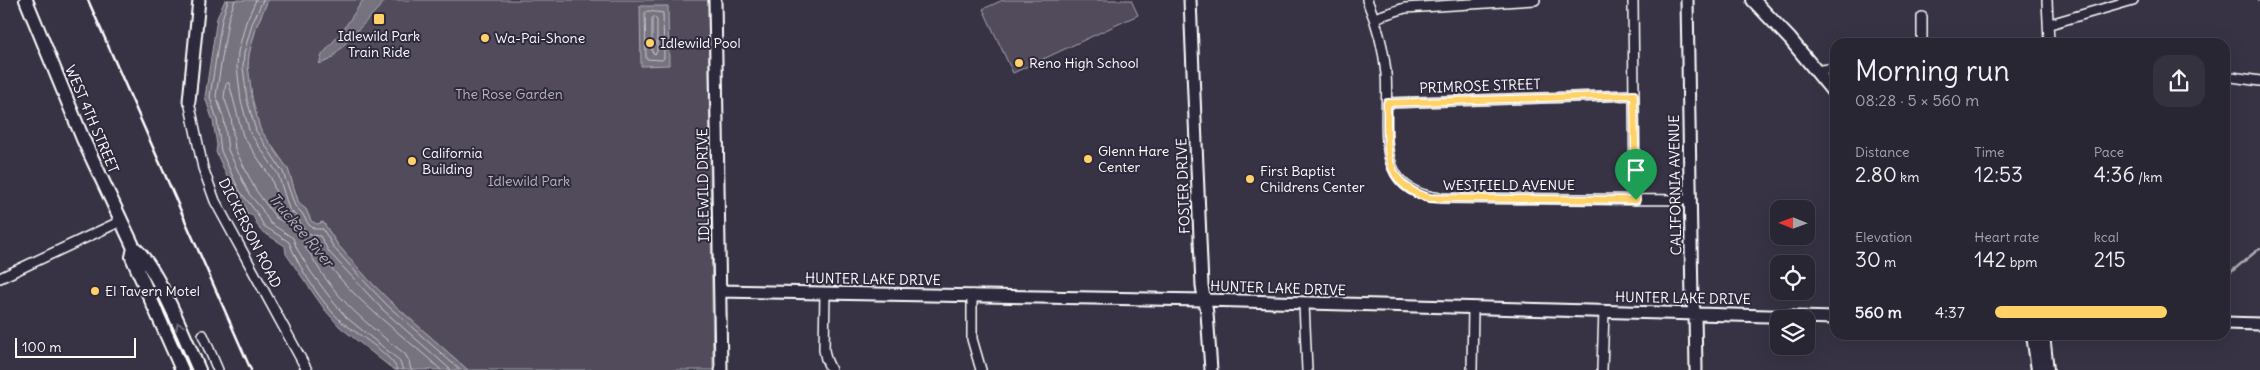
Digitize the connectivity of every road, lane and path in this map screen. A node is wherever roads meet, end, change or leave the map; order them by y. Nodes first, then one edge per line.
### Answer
1 (26, 0) edge
2 (199, 0) edge
3 (715, 0) edge
4 (1190, 0) edge
5 (1367, 0) edge
6 (1535, 0) edge
7 (1633, 0) edge
8 (1687, 0) edge
9 (1753, 0) edge
10 (2047, 0) edge
11 (2132, 0) edge
12 (1922, 17) dead end
13 (1374, 18) junction
14 (2050, 24) junction
15 (1922, 38) edge
16 (2049, 38) edge
17 (1830, 69) edge
18 (1816, 71) junction
19 (2230, 77) edge
20 (2260, 81) edge
21 (1830, 88) edge
22 (1634, 95) junction
23 (189, 101) joint
24 (1387, 103) junction
25 (1636, 200) junction
26 (1690, 200) junction
27 (121, 221) junction
28 (134, 248) junction
29 (0, 278) edge
30 (720, 291) junction
31 (825, 293) junction
32 (164, 295) junction
33 (972, 295) junction
34 (1204, 300) junction
35 (151, 301) junction
36 (1304, 304) junction
37 (1473, 308) junction
38 (1604, 311) junction
39 (1695, 314) junction
40 (1830, 318) edge
41 (2230, 323) edge
42 (2260, 324) edge
43 (203, 335) dead end
44 (2034, 340) edge
45 (2044, 340) edge
46 (182, 370) edge
47 (199, 370) edge
48 (218, 370) edge
49 (307, 370) edge
50 (721, 370) edge
51 (831, 370) edge
52 (981, 370) edge
53 (1211, 370) edge
54 (1307, 370) edge
55 (1472, 370) edge
56 (1602, 370) edge
57 (1696, 370) edge
58 (2038, 370) edge
59 (2047, 370) edge

1 - 27 main road, WEST 4TH STREET
2 - 23 street
3 - 30 street, IDLEWILD DRIVE
4 - 34 street, FOSTER DRIVE
5 - 13 street, WESTFIELD AVENUE
6 - 13 street
7 - 22 street
8 - 26 street, CALIFORNIA AVENUE
9 - 18 main road
10 - 14 street
11 - 14 street
12 - 15 street
13 - 24 street, WESTFIELD AVENUE
14 - 16 street
17 - 18 street
18 - 21 main road
19 - 20 street
22 - 24 street, PRIMROSE STREET
22 - 25 street
23 - 49 street, DICKERSON ROAD
24 - 25 street, WESTFIELD AVENUE
25 - 26 street, WESTFIELD AVENUE
26 - 39 street, CALIFORNIA AVENUE
27 - 28 main road, WEST 4TH STREET
27 - 29 street
28 - 32 main road, WEST 4TH STREET
28 - 35 main road, WEST 4TH STREET
30 - 31 street, HUNTER LAKE DRIVE
30 - 50 street, IDLEWILD DRIVE
31 - 33 street, HUNTER LAKE DRIVE
31 - 51 street
32 - 35 main road
47 -> 32 main road, WEST 4TH STREET
33 - 34 street, HUNTER LAKE DRIVE
33 - 52 street
34 - 36 street, HUNTER LAKE DRIVE
34 - 53 street, FOSTER DRIVE
35 - 46 main road, WEST 4TH STREET
36 - 37 street, HUNTER LAKE DRIVE
36 - 54 street
37 - 38 street, HUNTER LAKE DRIVE
37 - 55 street
38 - 39 street, HUNTER LAKE DRIVE
38 - 56 street
39 - 40 street, HUNTER LAKE DRIVE
39 - 57 street, CALIFORNIA AVENUE
41 - 42 street
43 - 48 street
44 - 58 main road
45 - 59 main road

